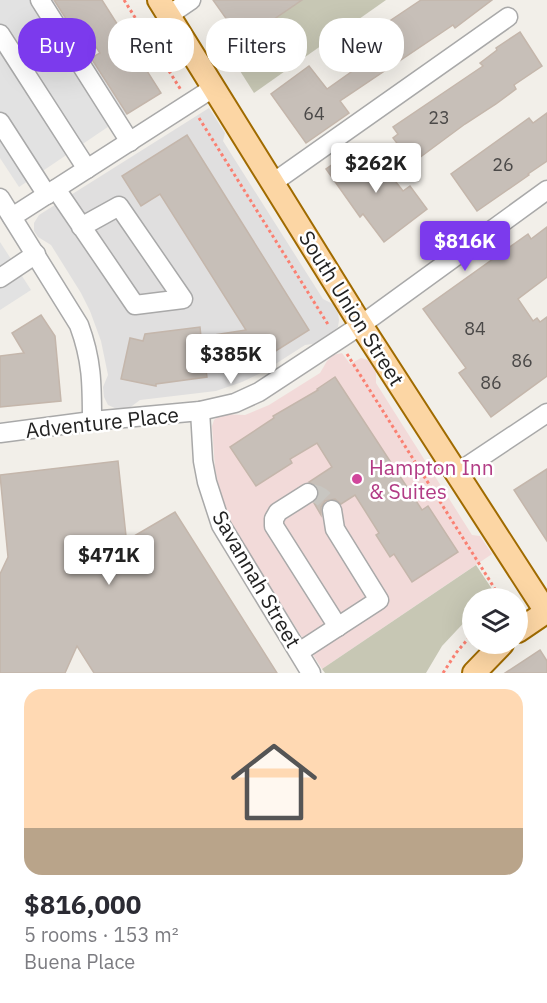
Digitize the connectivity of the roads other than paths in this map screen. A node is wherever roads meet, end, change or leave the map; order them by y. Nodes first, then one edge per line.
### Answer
1 (40, 0) edge
2 (191, 0) edge
3 (164, 8) edge
4 (508, 17) dead end
5 (0, 34) edge
6 (213, 88) junction
7 (0, 122) edge
8 (130, 142) junction
9 (87, 169) junction
10 (274, 182) junction
11 (547, 190) edge
12 (52, 192) junction
13 (0, 198) edge
14 (12, 217) junction
15 (81, 227) junction
16 (36, 254) junction
17 (0, 278) edge
18 (362, 325) junction
19 (200, 411) junction
20 (547, 413) edge
21 (92, 421) junction
22 (0, 433) edge
23 (457, 473) junction
24 (308, 493) dead end
25 (332, 510) tunnel mouth
26 (547, 612) edge
27 (528, 624) edge
28 (338, 627) junction
29 (298, 652) junction
30 (492, 654) edge
31 (311, 673) edge
32 (474, 673) edge

1 - 8 street
2 - 3 street
3 - 6 main road, South Union Street
4 - 10 street
5 - 9 street
6 - 8 street
6 - 10 main road, South Union Street
7 - 12 street
8 - 9 street
9 - 12 street
10 - 18 main road, South Union Street
11 - 18 street, Adventure Place
12 - 14 street
12 - 15 street
13 - 14 street
14 - 16 street
15 - 15 street
16 - 17 street
16 - 21 street
18 - 19 street, Adventure Place
18 - 23 main road, South Union Street
19 - 21 street, Adventure Place
19 - 29 street, Savannah Street
20 - 23 street
21 - 22 street, Adventure Place
23 - 26 main road, South Union Street
24 - 28 street
25 - 28 street
26 - 27 main road
28 - 29 street
29 - 31 street, Savannah Street
30 - 32 main road

